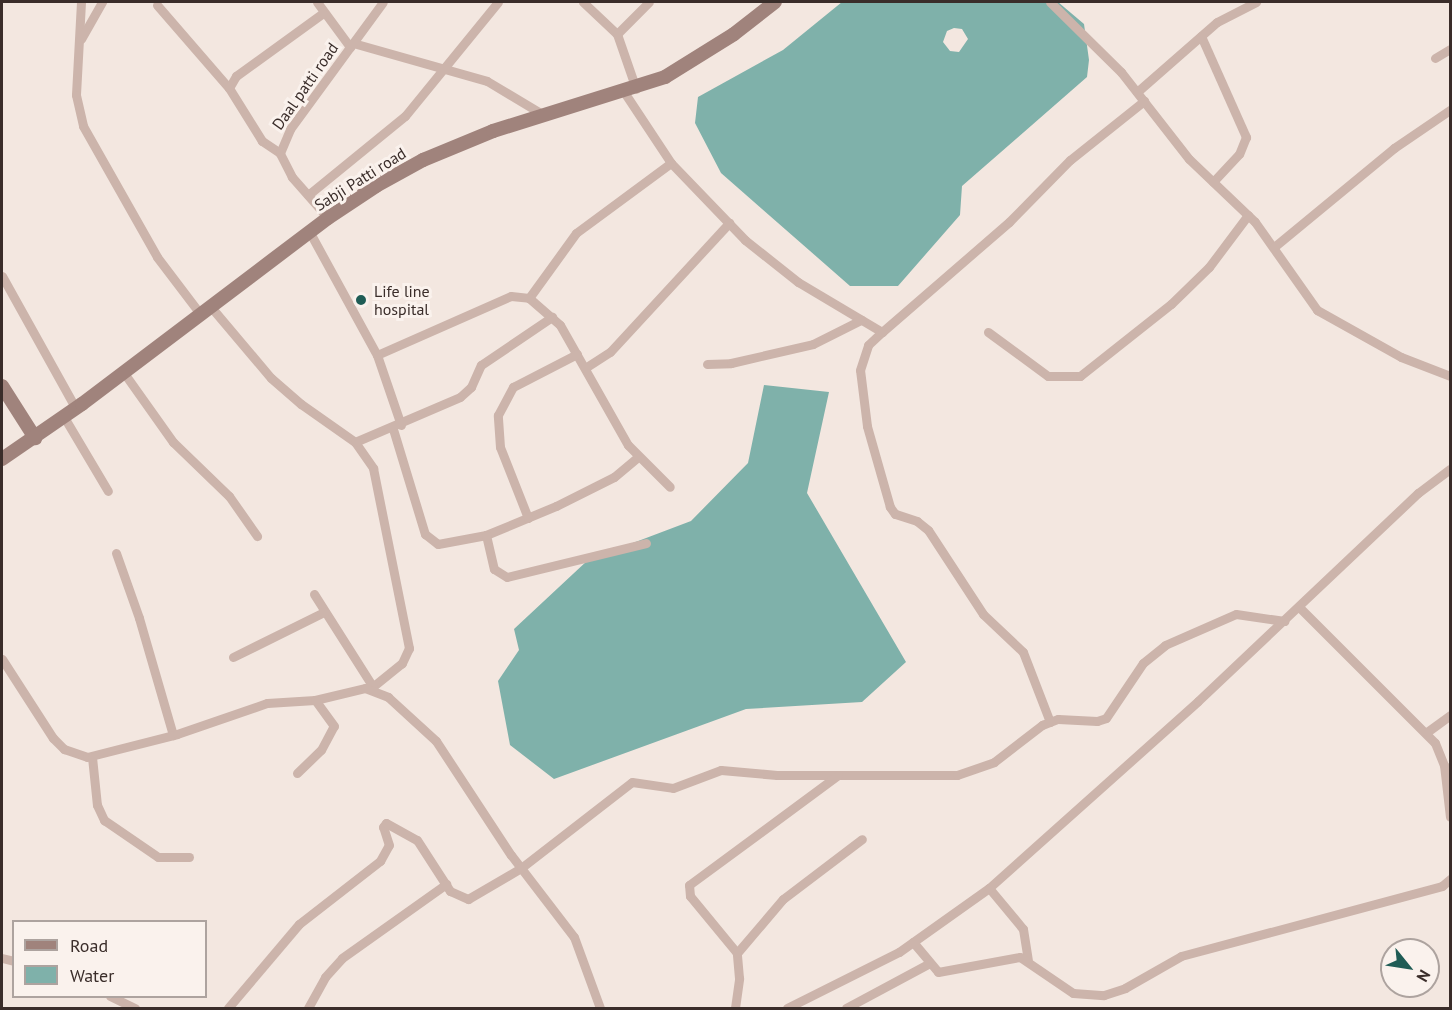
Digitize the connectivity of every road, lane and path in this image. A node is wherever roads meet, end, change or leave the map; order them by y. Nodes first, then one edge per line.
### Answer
1 (81, 2) edge
2 (102, 2) edge
3 (317, 2) edge
4 (383, 2) edge
5 (498, 2) edge
6 (583, 2) edge
7 (649, 2) edge
8 (775, 2) edge
9 (1050, 2) edge
10 (1256, 2) edge
11 (157, 5) dead end
12 (323, 14) junction
13 (617, 34) junction
14 (1201, 36) junction
15 (81, 39) junction
16 (352, 45) junction
17 (1450, 49) edge
18 (1435, 58) dead end
19 (445, 71) junction
20 (229, 88) junction
21 (630, 90) junction
22 (1137, 92) junction
23 (1144, 101) junction
24 (1450, 110) edge
25 (543, 114) junction
26 (280, 153) junction
27 (671, 163) junction
28 (1213, 182) junction
29 (308, 195) junction
30 (1248, 214) junction
31 (328, 218) junction
32 (729, 223) junction
33 (309, 231) junction
34 (1274, 247) junction
35 (2, 276) edge
36 (529, 298) junction
37 (206, 311) junction
38 (552, 317) junction
39 (861, 320) junction
40 (882, 332) junction
41 (988, 332) dead end
42 (577, 354) junction
43 (377, 355) junction
44 (707, 364) dead end
45 (585, 368) junction
46 (124, 373) junction
47 (1450, 376) edge
48 (2, 386) edge
49 (76, 409) junction
50 (64, 417) junction
51 (397, 427) junction
52 (35, 438) junction
53 (355, 442) junction
54 (637, 458) junction
55 (2, 459) edge
56 (1450, 469) edge
57 (670, 488) dead end
58 (108, 490) dead end
59 (528, 518) junction
60 (486, 535) junction
61 (257, 536) dead end
62 (646, 543) dead end
63 (116, 553) dead end
64 (314, 594) dead end
65 (1299, 607) junction
66 (324, 612) junction
67 (1284, 621) junction
68 (233, 657) dead end
69 (2, 659) edge
70 (372, 688) junction
71 (315, 700) junction
72 (1450, 715) edge
73 (1050, 722) junction
74 (1427, 732) junction
75 (173, 735) junction
76 (92, 757) junction
77 (297, 773) dead end
78 (838, 776) junction
79 (1450, 817) edge
80 (862, 839) dead end
81 (189, 857) dead end
82 (520, 868) junction
83 (1450, 879) edge
84 (446, 884) junction
85 (989, 888) junction
86 (913, 942) junction
87 (737, 953) junction
88 (1028, 960) junction
89 (928, 964) junction
90 (114, 998) edge
91 (135, 1008) edge
92 (228, 1008) edge
93 (308, 1008) edge
94 (600, 1008) edge
95 (735, 1008) edge
96 (787, 1008) edge
97 (846, 1008) edge

1 - 15 street
2 - 15 street
3 - 12 street
4 - 16 street, Daal patti road
5 - 19 street
6 - 13 street
7 - 13 street
8 - 21 main road, Sabji Patti road
9 - 22 street
10 - 14 street
11 - 20 street
12 - 16 street
12 - 20 street
13 - 21 street
14 - 22 street
14 - 28 street
15 - 37 street
16 - 19 street
16 - 26 street, Daal patti road
17 - 18 street
19 - 25 street
19 - 29 street
20 - 26 street
21 - 25 main road, Sabji Patti road
21 - 27 street
22 - 23 street
23 - 28 street
23 - 40 street
24 - 34 street
25 - 31 main road, Sabji Patti road
26 - 29 street, Daal patti road
27 - 32 street
27 - 36 street
28 - 30 street
29 - 31 street, Daal patti road
30 - 34 street
30 - 41 street
31 - 33 main road, Sabji Patti road
32 - 39 street
32 - 45 street
33 - 37 main road, Sabji Patti road
33 - 43 street
34 - 47 street
35 - 49 street
36 - 38 street
36 - 43 street
37 - 46 main road, Sabji Patti road
37 - 53 street
38 - 42 street
38 - 51 street
39 - 40 street
39 - 44 street
40 - 73 street
42 - 45 street
42 - 59 street
43 - 51 street
45 - 54 street
46 - 49 main road, Sabji Patti road
46 - 61 street
48 - 52 main road
49 - 50 main road, Sabji Patti road
50 - 52 main road, Sabji Patti road
50 - 58 street
51 - 53 street
51 - 60 street
52 - 55 main road, Sabji Patti road
53 - 70 street
54 - 57 street
54 - 59 street
56 - 65 street
59 - 60 street
60 - 62 street
63 - 75 street
64 - 66 street
65 - 67 street
65 - 74 street
66 - 68 street
66 - 70 street
67 - 73 street
67 - 85 street
69 - 76 street
70 - 71 street
70 - 82 street
71 - 75 street
71 - 77 street
72 - 74 street
73 - 78 street
74 - 79 street
75 - 76 street
76 - 81 street
78 - 82 street
78 - 87 street
80 - 87 street
82 - 84 street
82 - 94 street
83 - 88 street
84 - 92 street
84 - 93 street
85 - 86 street
85 - 88 street
86 - 89 street
86 - 96 street
87 - 95 street
88 - 89 street
89 - 97 street
90 - 91 street

